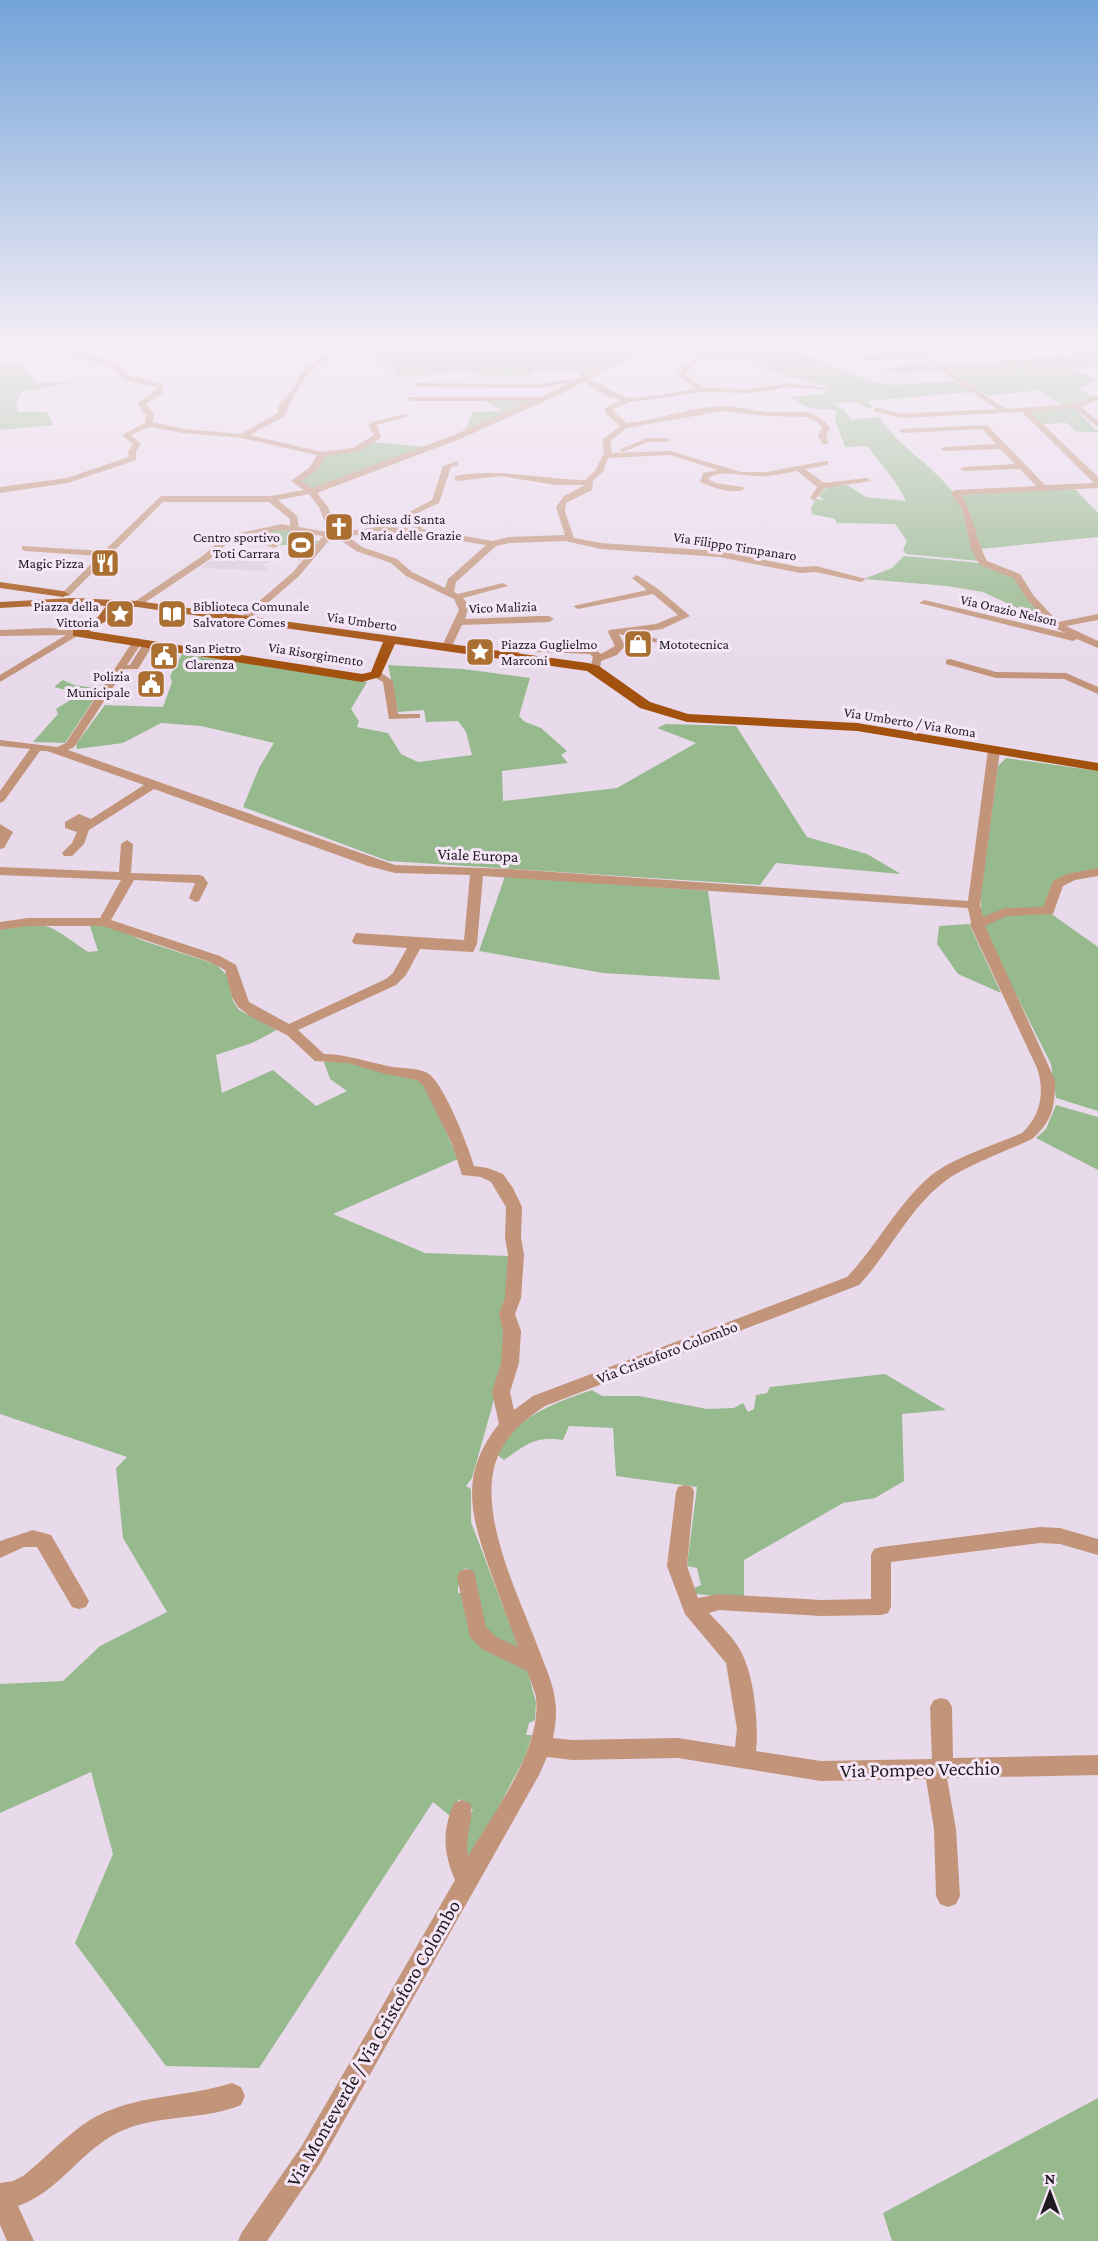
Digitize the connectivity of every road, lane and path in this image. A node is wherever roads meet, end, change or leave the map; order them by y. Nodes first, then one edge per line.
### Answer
1 (132, 452) edge
2 (311, 452) edge
3 (337, 452) edge
4 (421, 452) edge
5 (608, 452) edge
6 (619, 452) edge
7 (1008, 452) edge
8 (1066, 452) edge
9 (322, 454) junction
10 (609, 456) junction
11 (455, 462) dead end
12 (825, 463) dead end
13 (1022, 466) junction
14 (798, 467) junction
15 (964, 469) dead end
16 (723, 471) junction
17 (458, 478) dead end
18 (867, 481) dead end
19 (588, 483) junction
20 (1098, 484) edge
21 (822, 486) junction
22 (1043, 488) junction
23 (740, 489) dead end
24 (0, 490) edge
25 (313, 491) junction
26 (814, 498) dead end
27 (271, 499) junction
28 (296, 527) junction
29 (255, 532) junction
30 (418, 532) junction
31 (336, 535) junction
32 (568, 539) junction
33 (493, 544) junction
34 (274, 545) dead end
35 (388, 547) dead end
36 (25, 548) dead end
37 (106, 554) junction
38 (371, 554) junction
39 (637, 578) dead end
40 (861, 579) dead end
41 (0, 585) edge
42 (503, 586) dead end
43 (655, 591) junction
44 (72, 595) junction
45 (453, 595) junction
46 (115, 602) junction
47 (924, 603) dead end
48 (137, 604) junction
49 (0, 605) edge
50 (578, 606) dead end
51 (1098, 616) edge
52 (244, 619) junction
53 (549, 619) dead end
54 (458, 622) junction
55 (1057, 625) junction
56 (613, 632) junction
57 (0, 633) edge
58 (77, 633) junction
59 (1088, 639) junction
60 (390, 640) junction
61 (530, 641) dead end
62 (144, 642) junction
63 (671, 645) dead end
64 (1098, 645) edge
65 (514, 646) junction
66 (446, 648) junction
67 (950, 662) dead end
68 (597, 663) junction
69 (370, 676) junction
70 (0, 680) edge
71 (1098, 691) edge
72 (416, 716) dead end
73 (716, 722) joint
74 (0, 742) edge
75 (37, 747) junction
76 (994, 750) junction
77 (57, 751) junction
78 (1098, 767) edge
79 (155, 783) junction
80 (0, 798) edge
81 (0, 828) edge
82 (128, 844) dead end
83 (0, 845) edge
84 (68, 853) dead end
85 (0, 871) edge
86 (477, 872) junction
87 (1098, 872) edge
88 (127, 877) junction
89 (195, 898) dead end
90 (974, 904) junction
91 (104, 922) junction
92 (976, 925) junction
93 (0, 926) edge
94 (289, 1029) junction
95 (508, 1423) junction
96 (686, 1492) dead end
97 (1098, 1547) edge
98 (0, 1550) edge
99 (467, 1577) dead end
100 (79, 1601) dead end
101 (692, 1608) junction
102 (534, 1665) junction
103 (941, 1707) dead end
104 (538, 1753) junction
105 (744, 1760) junction
106 (1098, 1766) edge
107 (939, 1769) junction
108 (462, 1810) dead end
109 (467, 1881) junction
110 (948, 1896) dead end
111 (232, 2096) dead end
112 (1, 2195) edge
113 (21, 2241) edge
114 (251, 2241) edge

1 - 24 street
2 - 9 street
3 - 9 street
4 - 25 street
5 - 10 street
6 - 10 street
7 - 13 street
8 - 20 street
9 - 25 street
10 - 16 street
10 - 19 street
11 - 30 street
12 - 14 street
13 - 15 street
13 - 22 street
14 - 16 street
14 - 21 street
16 - 23 street
17 - 19 street
18 - 21 street
19 - 32 street
20 - 22 street
21 - 26 street
22 - 55 street
25 - 27 street
25 - 31 street
27 - 28 street
27 - 37 street
28 - 29 street
28 - 31 street
29 - 34 street
29 - 48 street
30 - 31 street, Via Filippo Timpanaro
30 - 33 street, Via Filippo Timpanaro
31 - 38 street
31 - 52 street
32 - 33 street, Via Filippo Timpanaro
32 - 40 street, Via Filippo Timpanaro
33 - 45 street
35 - 38 street
36 - 37 street
37 - 44 street
38 - 45 street
39 - 43 street
41 - 44 main road
42 - 45 street
43 - 50 street
43 - 56 street
44 - 46 main road, Via Umberto
44 - 49 main road, Via Umberto
45 - 54 street
46 - 48 main road, Via Umberto
46 - 58 main road
47 - 59 street, Via Orazio Nelson
48 - 52 main road, Via Umberto
51 - 55 street
52 - 60 main road, Via Umberto
53 - 54 street, Vico Malizia
54 - 66 street
55 - 59 street
56 - 63 street
56 - 68 street
57 - 58 street, Via Risorgimento
58 - 62 main road, Via Risorgimento
58 - 70 street
59 - 64 street
60 - 66 main road, Via Umberto
60 - 69 main road, Via Risorgimento
61 - 65 street
62 - 69 main road, Via Risorgimento
62 - 77 street
65 - 66 main road, Via Umberto
65 - 68 main road, Via Umberto
67 - 71 street
68 - 73 main road, Via Umberto
69 - 72 street
73 - 76 main road, Via Umberto / Via Roma
74 - 75 street, Viale Europa
75 - 77 street, Viale Europa
75 - 80 street
76 - 78 main road, Via Umberto / Via Roma
76 - 90 street
77 - 79 street, Viale Europa
79 - 84 street
79 - 86 street, Viale Europa
81 - 83 street
82 - 88 street
85 - 88 street
86 - 90 street, Viale Europa
86 - 94 street
87 - 92 street
88 - 89 street
88 - 91 street
90 - 92 street
91 - 93 street
91 - 94 street
92 - 95 street, Via Cristoforo Colombo
94 - 95 street
95 - 102 street
96 - 101 street
97 - 101 street
98 - 100 street
99 - 102 street
101 - 105 street
102 - 104 street
103 - 107 street
104 - 105 street, Via Pompeo Vecchio
104 - 109 street, Via Monteverde / Via Cristoforo Colombo
105 - 107 street, Via Pompeo Vecchio
106 - 107 street, Via Pompeo Vecchio
107 - 110 street
108 - 109 street
109 - 114 street, Via Monteverde / Via Cristoforo Colombo
111 - 112 street
112 - 113 street

